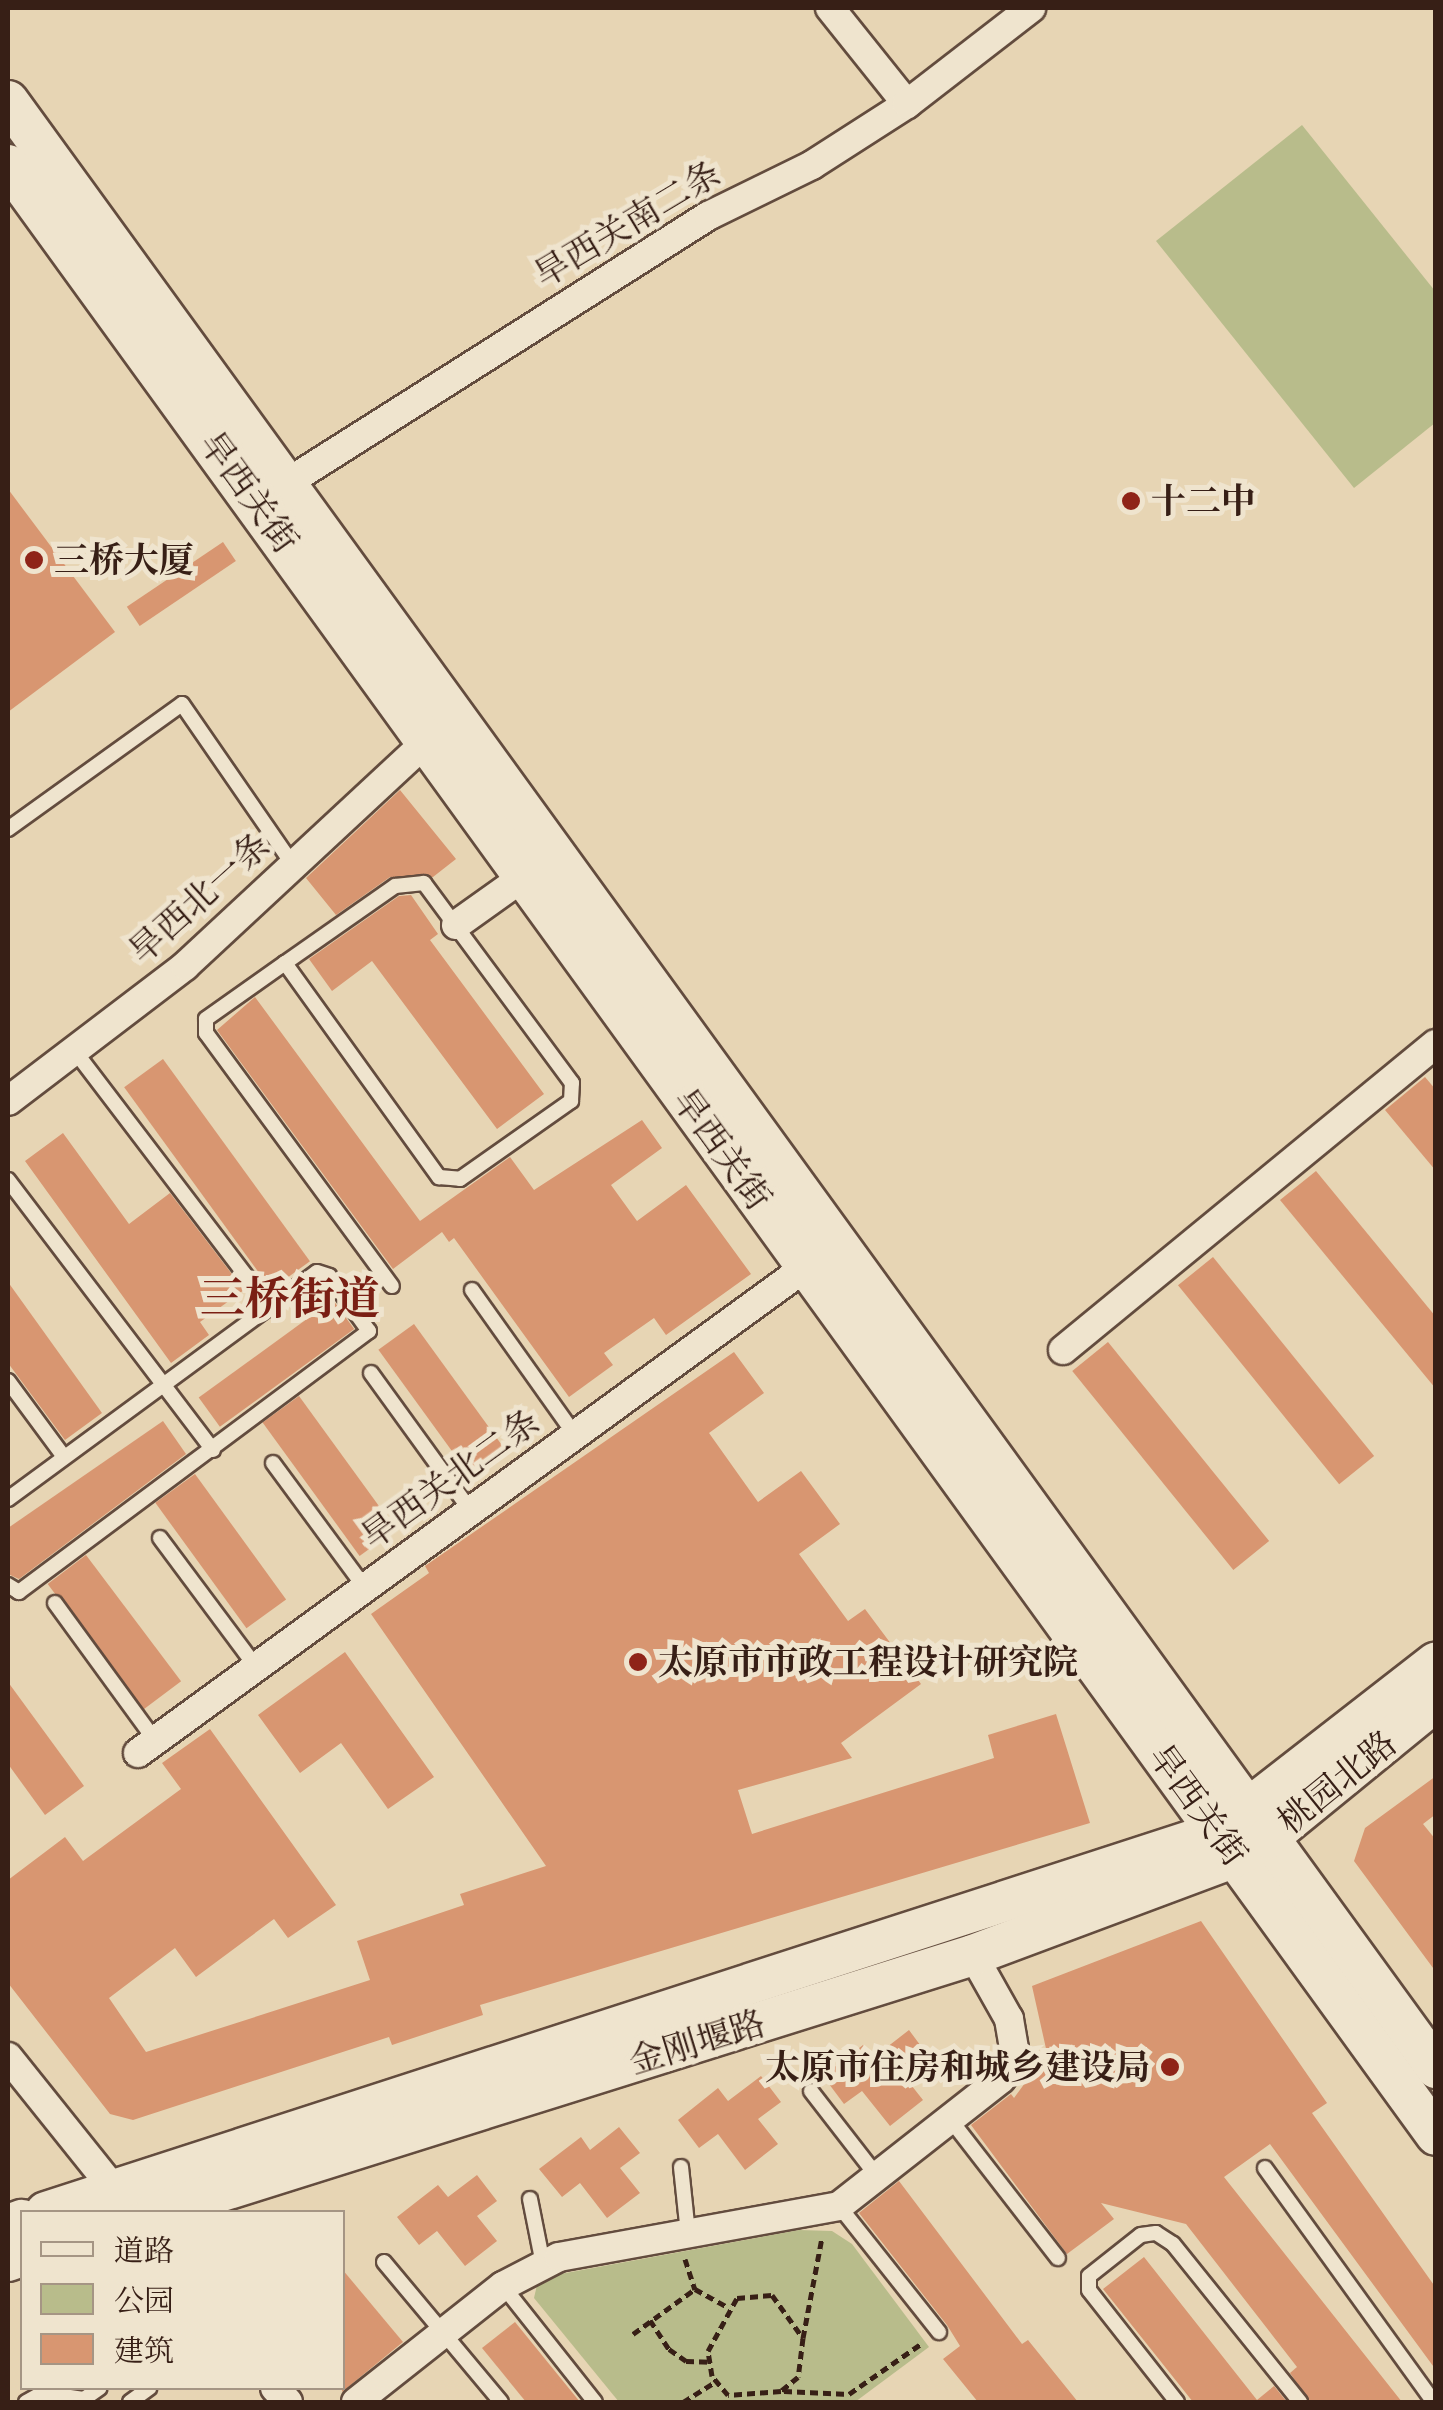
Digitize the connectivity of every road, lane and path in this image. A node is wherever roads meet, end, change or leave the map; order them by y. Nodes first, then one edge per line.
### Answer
1 (830, 8) edge
2 (1031, 8) edge
3 (8, 101) edge
4 (906, 104) junction
5 (8, 165) edge
6 (272, 492) junction
7 (429, 739) junction
8 (8, 829) edge
9 (541, 864) junction
10 (294, 865) junction
11 (456, 926) junction
12 (285, 964) junction
13 (1436, 1044) edge
14 (74, 1050) junction
15 (8, 1101) edge
16 (8, 1180) edge
17 (806, 1267) junction
18 (392, 1286) dead end
19 (472, 1290) dead end
20 (270, 1306) junction
21 (1063, 1350) dead end
22 (371, 1374) dead end
23 (8, 1381) edge
24 (163, 1384) junction
25 (575, 1435) junction
26 (214, 1450) junction
27 (64, 1457) junction
28 (273, 1463) dead end
29 (8, 1499) edge
30 (471, 1511) junction
31 (160, 1538) dead end
32 (8, 1585) edge
33 (365, 1588) junction
34 (55, 1604) dead end
35 (1436, 1662) edge
36 (256, 1667) junction
37 (1436, 1701) edge
38 (146, 1746) joint
39 (1243, 1835) junction
40 (974, 1955) junction
41 (8, 2057) edge
42 (1436, 2068) edge
43 (811, 2091) dead end
44 (950, 2119) junction
45 (1436, 2135) edge
46 (681, 2168) dead end
47 (1266, 2168) dead end
48 (877, 2176) junction
49 (530, 2199) dead end
50 (124, 2201) edge
51 (832, 2209) junction
52 (60, 2210) edge
53 (161, 2210) edge
54 (683, 2236) junction
55 (1058, 2258) dead end
56 (384, 2262) dead end
57 (543, 2264) junction
58 (503, 2286) junction
59 (695, 2290) junction
60 (729, 2308) junction
61 (650, 2320) junction
62 (939, 2332) joint
63 (444, 2333) junction
64 (632, 2334) dead end
65 (803, 2338) junction
66 (710, 2362) junction
67 (717, 2381) junction
68 (44, 2390) edge
69 (95, 2390) edge
70 (781, 2391) junction
71 (26, 2402) edge
72 (356, 2402) edge
73 (501, 2402) edge
74 (595, 2402) edge
75 (683, 2402) edge
76 (1177, 2402) edge
77 (1300, 2402) edge
78 (1434, 2402) edge

1 - 4 street
2 - 4 street, 旱西关南二条
3 - 6 main road, 旱西关街
4 - 6 street, 旱西关南二条
5 - 6 main road, 旱西关街
6 - 7 main road, 旱西关街
6 - 9 main road, 旱西关街
7 - 9 main road, 旱西关街
7 - 10 street, 旱西北一条
8 - 10 lane
9 - 11 street
9 - 17 main road, 旱西关街
9 - 39 main road, 旱西关街
10 - 14 street, 旱西北一条
11 - 12 lane
11 - 12 lane
12 - 18 lane
13 - 21 street
14 - 15 street, 旱西北一条
14 - 20 lane
16 - 24 lane
17 - 25 street, 旱西关北二条
17 - 39 main road, 旱西关街
19 - 25 lane
20 - 24 lane
20 - 26 lane
22 - 30 lane
23 - 27 lane
24 - 26 lane
24 - 27 lane
25 - 30 street, 旱西关北二条
26 - 32 lane
27 - 29 lane
28 - 33 lane
30 - 33 street, 旱西关北二条
31 - 36 lane
33 - 36 street, 旱西关北二条
34 - 38 lane
35 - 39 main road
36 - 38 street, 旱西关北二条
37 - 39 main road, 桃园北路
39 - 40 main road, 金刚堰路
39 - 42 main road, 旱西关街
39 - 45 main road, 旱西关街
39 - 50 main road
40 - 44 street
40 - 53 main road, 金刚堰路
41 - 50 street
43 - 48 lane
44 - 48 street
44 - 55 lane
46 - 54 lane
47 - 78 lane
48 - 51 street
49 - 57 lane
50 - 52 main road
51 - 54 street
51 - 62 lane
51 - 65 path
54 - 57 street
54 - 59 path
56 - 63 lane
57 - 58 street
58 - 63 street
58 - 74 lane
59 - 60 path
59 - 61 path
60 - 65 path
60 - 66 path
61 - 64 path
61 - 66 path
62 - 70 path
63 - 72 street
63 - 73 lane
65 - 70 path
66 - 67 path
67 - 70 path
67 - 75 path
68 - 69 lane
68 - 71 lane
76 - 77 lane

